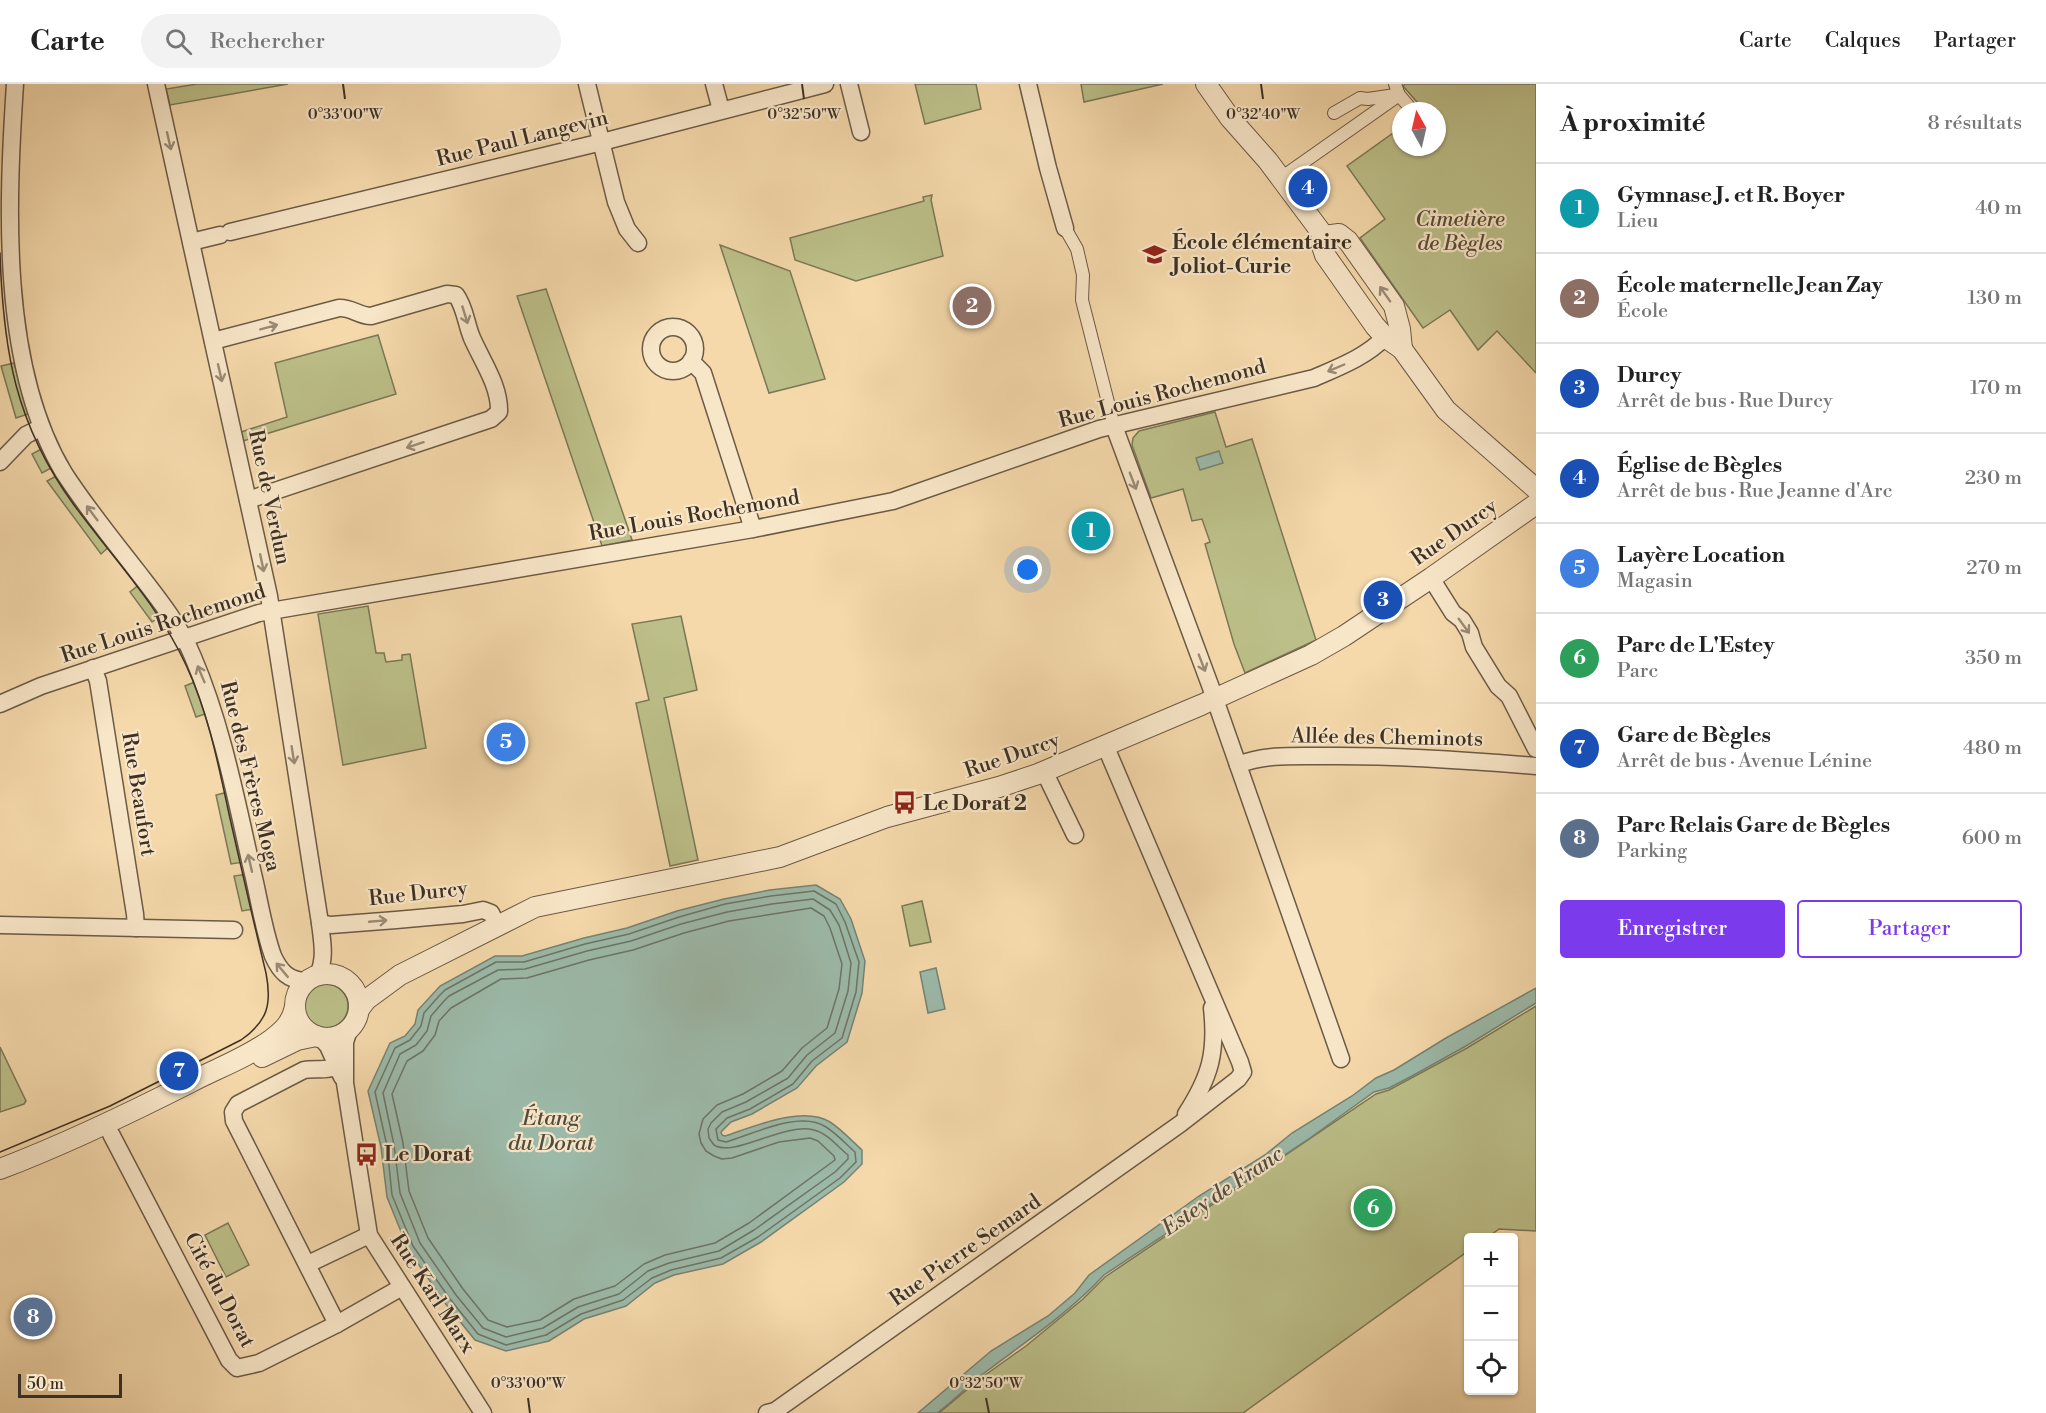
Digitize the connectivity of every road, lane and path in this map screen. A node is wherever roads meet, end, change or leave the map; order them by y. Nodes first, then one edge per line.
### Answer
1 (15, 84) edge
2 (156, 84) edge
3 (587, 84) edge
4 (714, 84) edge
5 (825, 84) edge
6 (849, 84) edge
7 (1028, 84) edge
8 (1206, 84) edge
9 (1397, 89) edge
10 (1406, 102) edge
11 (721, 110) junction
12 (1334, 113) dead end
13 (861, 132) dead end
14 (602, 142) junction
15 (1281, 178) junction
16 (1065, 228) joint
17 (1324, 236) junction
18 (191, 242) junction
19 (638, 243) dead end
20 (1385, 337) junction
21 (213, 341) junction
22 (1402, 349) junction
23 (691, 361) dead end
24 (1114, 426) junction
25 (40, 428) junction
26 (0, 462) edge
27 (1536, 489) edge
28 (248, 500) junction
29 (1536, 504) edge
30 (753, 529) junction
31 (1431, 578) junction
32 (271, 611) junction
33 (184, 639) junction
34 (93, 668) junction
35 (1215, 699) junction
36 (0, 704) edge
37 (1105, 745) junction
38 (1536, 749) edge
39 (1238, 765) junction
40 (1536, 766) edge
41 (1044, 771) junction
42 (1076, 835) dead end
43 (320, 923) junction
44 (0, 925) edge
45 (497, 925) junction
46 (136, 928) junction
47 (234, 930) dead end
48 (400, 975) junction
49 (312, 978) junction
50 (350, 983) junction
51 (1210, 992) junction
52 (295, 1007) junction
53 (360, 1008) junction
54 (349, 1030) junction
55 (318, 1036) junction
56 (1341, 1059) dead end
57 (336, 1067) junction
58 (345, 1083) junction
59 (1180, 1124) junction
60 (111, 1134) junction
61 (46, 1152) junction
62 (0, 1169) edge
63 (369, 1235) junction
64 (308, 1264) junction
65 (402, 1287) junction
66 (337, 1324) junction
67 (771, 1412) edge
68 (483, 1413) edge

1 - 25 street, Rue des Frères Moga
2 -> 18 street, Rue de Verdun
3 - 14 street
4 - 11 street
5 - 11 street, Rue Paul Langevin
6 - 13 street
7 - 16 street
8 - 15 street
9 - 10 street
9 - 12 street
9 - 15 street
11 - 14 street, Rue Paul Langevin
14 - 18 street, Rue Paul Langevin
14 - 19 street
15 - 17 street
16 - 24 street
17 - 20 street
22 -> 17 street
18 - 21 street, Rue de Verdun
20 - 22 street
20 -> 24 street, Rue Louis Rochemond
21 -> 28 street, Rue de Verdun
21 -> 28 street
22 - 27 street
23 - 30 street
24 - 30 street, Rue Louis Rochemond
24 -> 35 street
25 - 26 street
33 -> 25 street, Rue des Frères Moga
28 -> 32 street, Rue de Verdun
29 - 31 street, Rue Durcy
30 - 32 street, Rue Louis Rochemond
31 - 35 street, Rue Durcy
31 -> 38 street
32 - 33 street, Rue Louis Rochemond
32 -> 43 street, Rue de Verdun
33 - 34 street, Rue Louis Rochemond
49 -> 33 street, Rue des Frères Moga
34 - 36 street, Rue Louis Rochemond
34 - 46 street, Rue Beaufort
35 - 37 street, Rue Durcy
35 - 39 street
37 - 41 street, Rue Durcy
37 - 51 street, Rue Pierre Semard
39 - 40 street, Allée des Cheminots
39 - 56 street
41 - 42 street
41 - 45 street, Rue Durcy
43 -> 45 street, Rue Durcy
43 - 49 street, Rue de Verdun
44 - 46 street
45 - 48 street
46 - 47 street
48 - 50 street
48 - 53 street
49 - 50 street
49 - 52 street
50 - 53 street
51 - 59 street, Rue Pierre Semard
51 - 59 street, Rue Pierre Semard
52 - 55 street
52 - 61 street
53 - 54 street
54 - 55 street
54 - 58 street, Rue Karl Marx
55 - 57 street, Rue Karl Marx
55 - 60 street
57 - 58 street, Rue Karl Marx
57 - 64 street
58 - 63 street, Rue Karl Marx
59 - 67 street, Rue Pierre Semard
60 - 61 street
60 - 66 street, Cité du Dorat
61 - 62 street
63 - 64 street
63 - 65 street, Rue Karl Marx
64 - 66 street
65 - 66 street, Cité du Dorat
65 - 68 street, Rue Karl Marx

